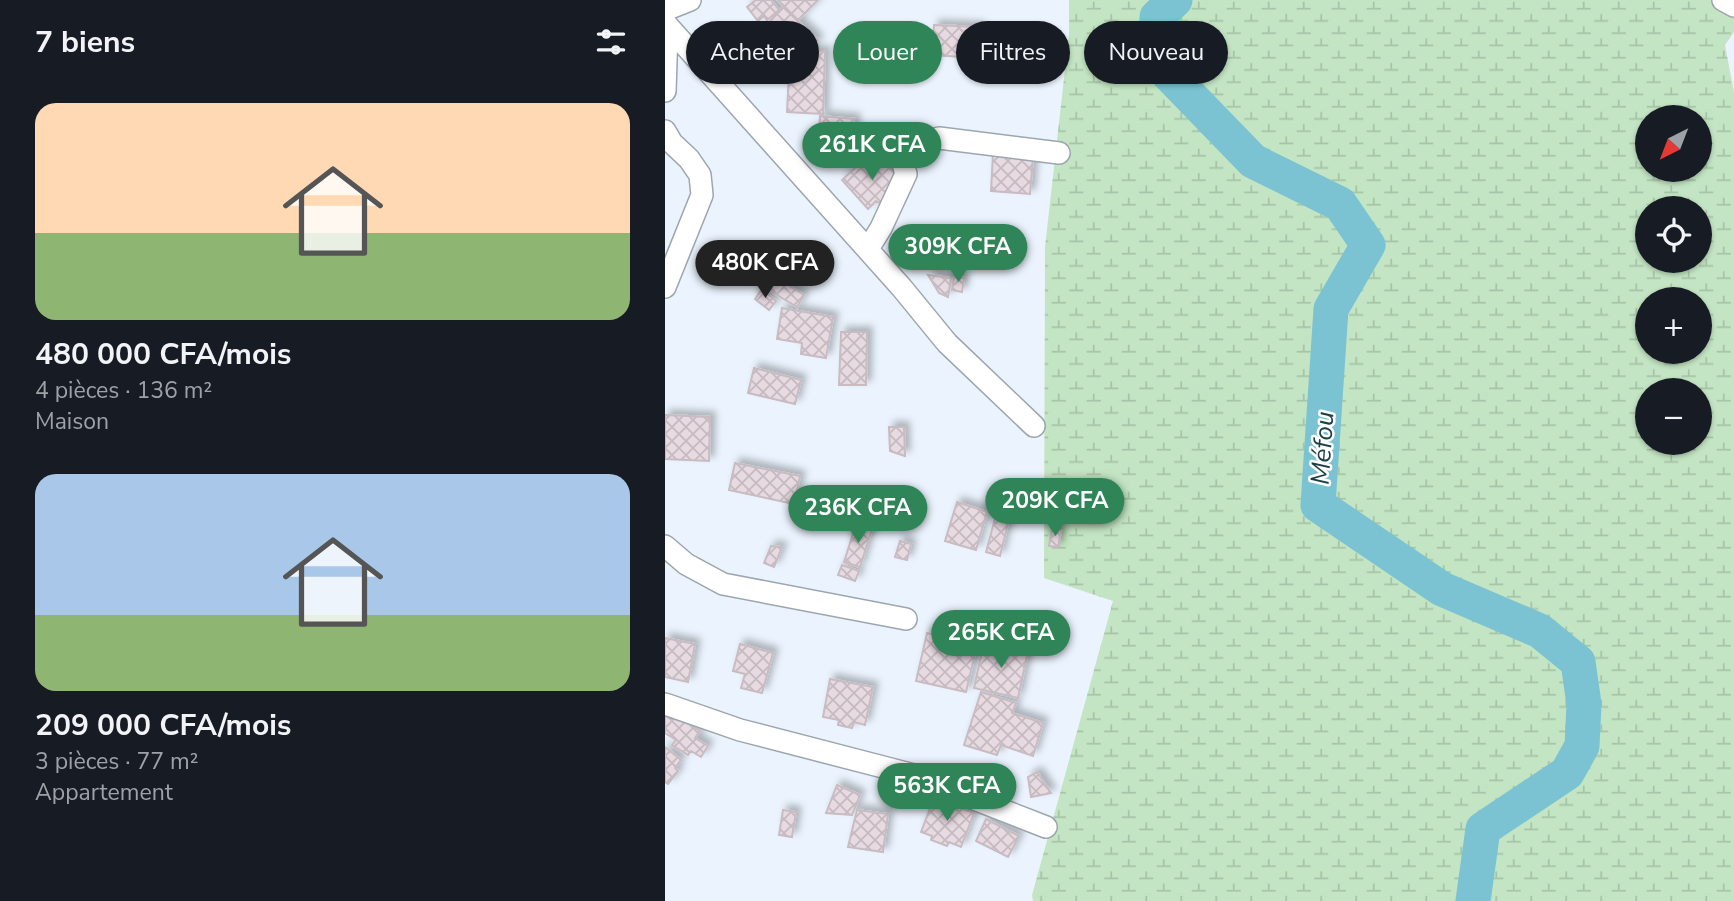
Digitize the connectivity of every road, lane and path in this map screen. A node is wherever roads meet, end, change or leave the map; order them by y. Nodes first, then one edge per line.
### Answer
1 (689, 0) edge
2 (1723, 0) edge
3 (1734, 6) edge
4 (665, 10) edge
5 (665, 22) edge
6 (665, 91) edge
7 (665, 131) edge
8 (1059, 153) dead end
9 (868, 250) junction
10 (665, 287) edge
11 (1034, 426) dead end
12 (665, 546) edge
13 (906, 620) dead end
14 (665, 704) edge
15 (1047, 827) dead end

1 - 4 street
2 - 3 street
5 - 6 street
5 - 9 street
7 - 10 street
8 - 9 street
9 - 11 street
12 - 13 street
14 - 15 street

